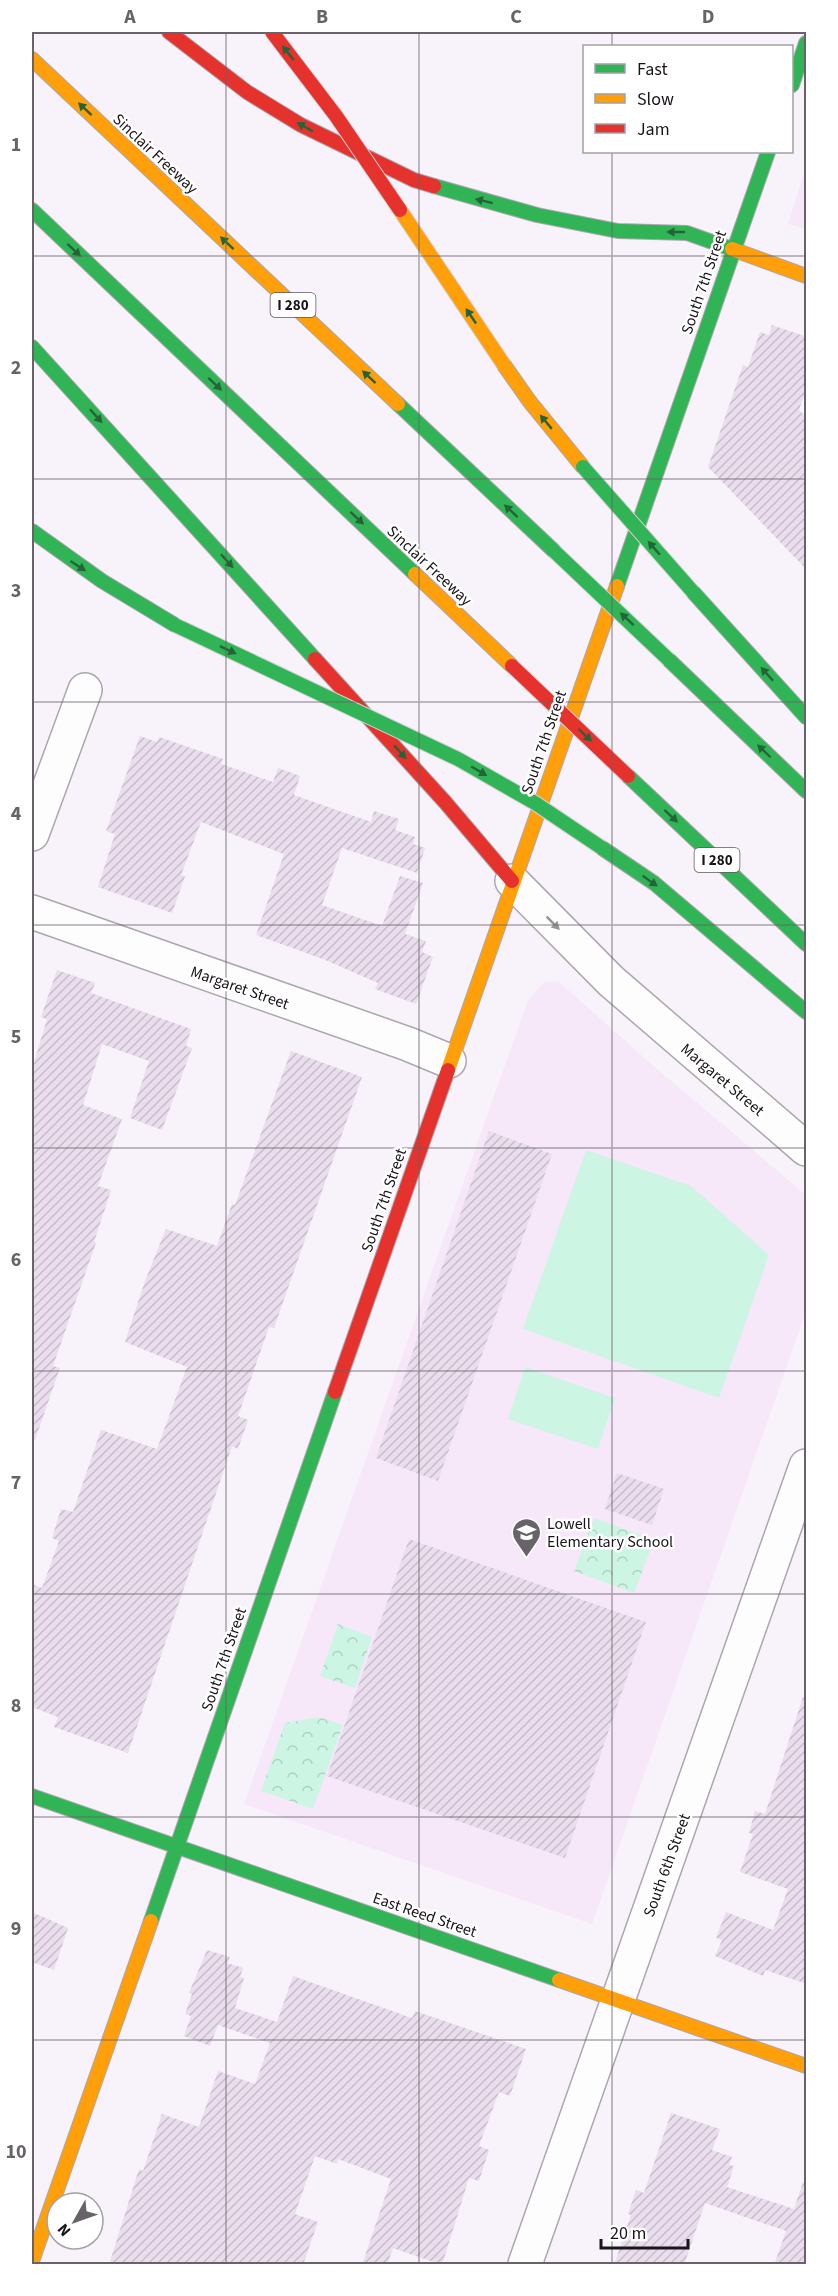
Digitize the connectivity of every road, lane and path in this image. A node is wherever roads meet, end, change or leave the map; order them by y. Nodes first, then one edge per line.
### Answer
1 (169, 32) edge
2 (272, 32) edge
3 (807, 43) edge
4 (32, 58) edge
5 (793, 83) edge
6 (768, 153) edge
7 (32, 210) edge
8 (732, 249) junction
9 (807, 276) edge
10 (32, 347) edge
11 (32, 531) edge
12 (85, 690) dead end
13 (807, 717) edge
14 (807, 791) edge
15 (32, 834) edge
16 (512, 881) junction
17 (32, 912) edge
18 (807, 944) edge
19 (807, 1012) edge
20 (450, 1061) junction
21 (807, 1149) edge
22 (807, 1466) edge
23 (32, 1796) edge
24 (175, 1846) junction
25 (618, 2000) junction
26 (807, 2066) edge
27 (32, 2261) edge
28 (525, 2265) edge

8 -> 1 main road
13 -> 2 main road, bridge
3 - 5 main road
14 -> 4 main road, Sinclair Freeway / I 280, bridge
6 - 8 main road, South 7th Street
7 -> 18 main road, Sinclair Freeway / I 280, bridge
8 - 9 main road
8 - 16 main road, South 7th Street
10 -> 16 main road
11 -> 19 main road, bridge
12 - 15 street
16 - 20 main road, South 7th Street
16 -> 21 street, Margaret Street
17 - 20 street, Margaret Street
20 - 24 main road, South 7th Street
22 - 25 street, South 6th Street
23 - 24 main road, East Reed Street
24 - 25 main road, East Reed Street
24 - 27 main road, South 7th Street
25 - 26 main road, East Reed Street
25 - 28 street, South 6th Street

